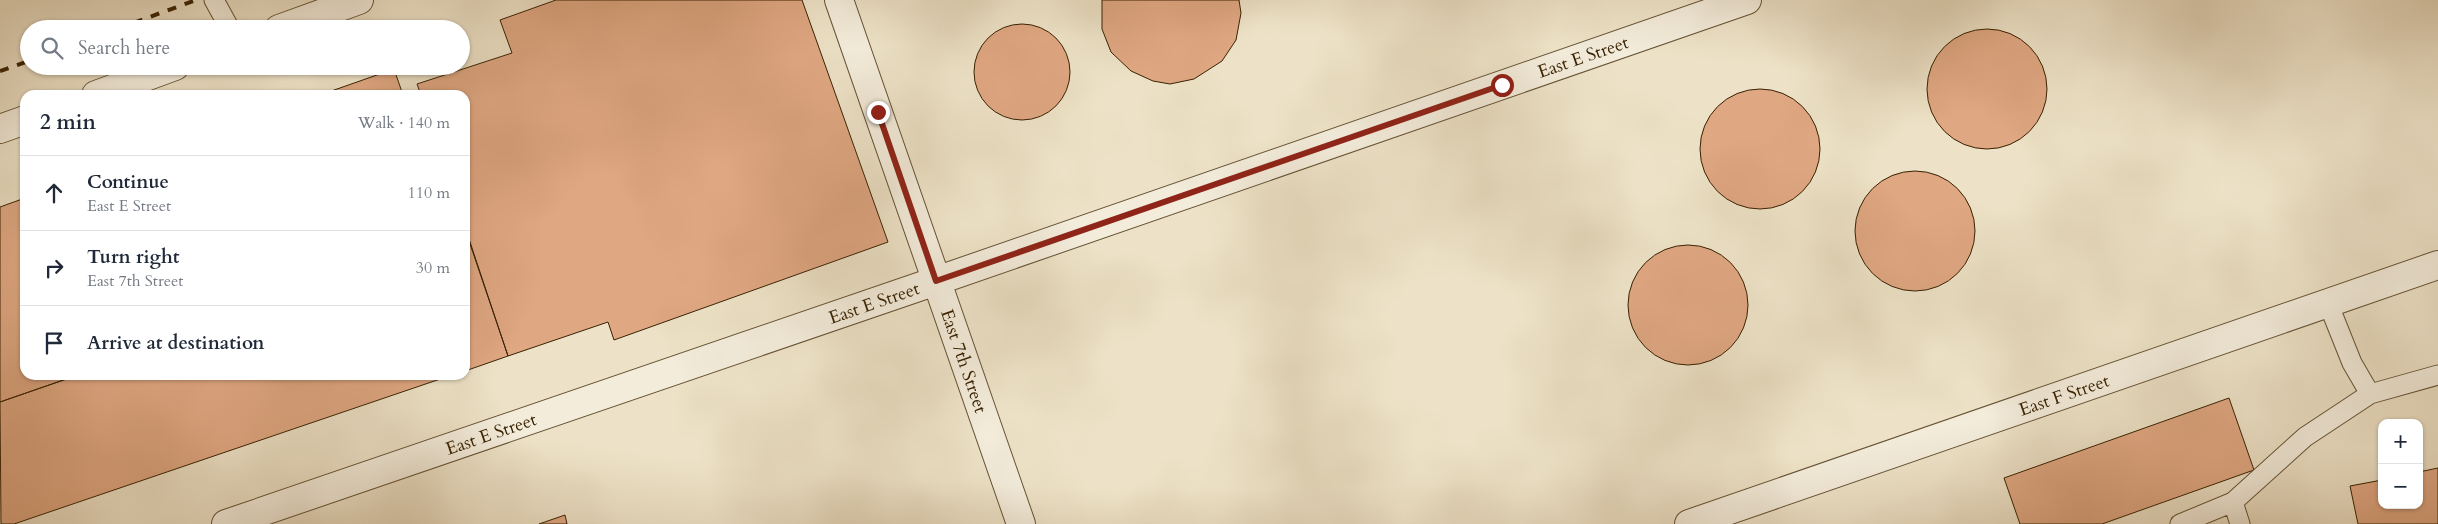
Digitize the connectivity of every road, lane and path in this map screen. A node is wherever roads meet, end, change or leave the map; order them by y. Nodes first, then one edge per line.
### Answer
1 (214, 0) edge
2 (358, 0) edge
3 (839, 0) edge
4 (1747, 0) edge
5 (225, 20) edge
6 (304, 20) edge
7 (150, 75) edge
8 (110, 90) edge
9 (20, 122) edge
10 (0, 130) edge
11 (2438, 265) edge
12 (936, 281) junction
13 (2328, 303) junction
14 (2438, 375) edge
15 (2370, 394) junction
16 (2233, 502) junction
17 (1731, 518) edge
18 (226, 524) edge
19 (1021, 524) edge
20 (1689, 524) edge
21 (2180, 524) edge
22 (2240, 524) edge

1 - 5 lane
2 - 6 street
3 - 12 street, East 7th Street
4 - 12 street, East E Street
7 - 8 street
9 - 10 street
11 - 13 street, East F Street
12 - 18 street, East E Street
12 - 19 street, East 7th Street
13 - 15 lane
13 - 17 street, East F Street
14 - 15 lane
15 - 16 lane
16 - 21 lane
16 - 22 lane
17 - 20 street, East F Street

